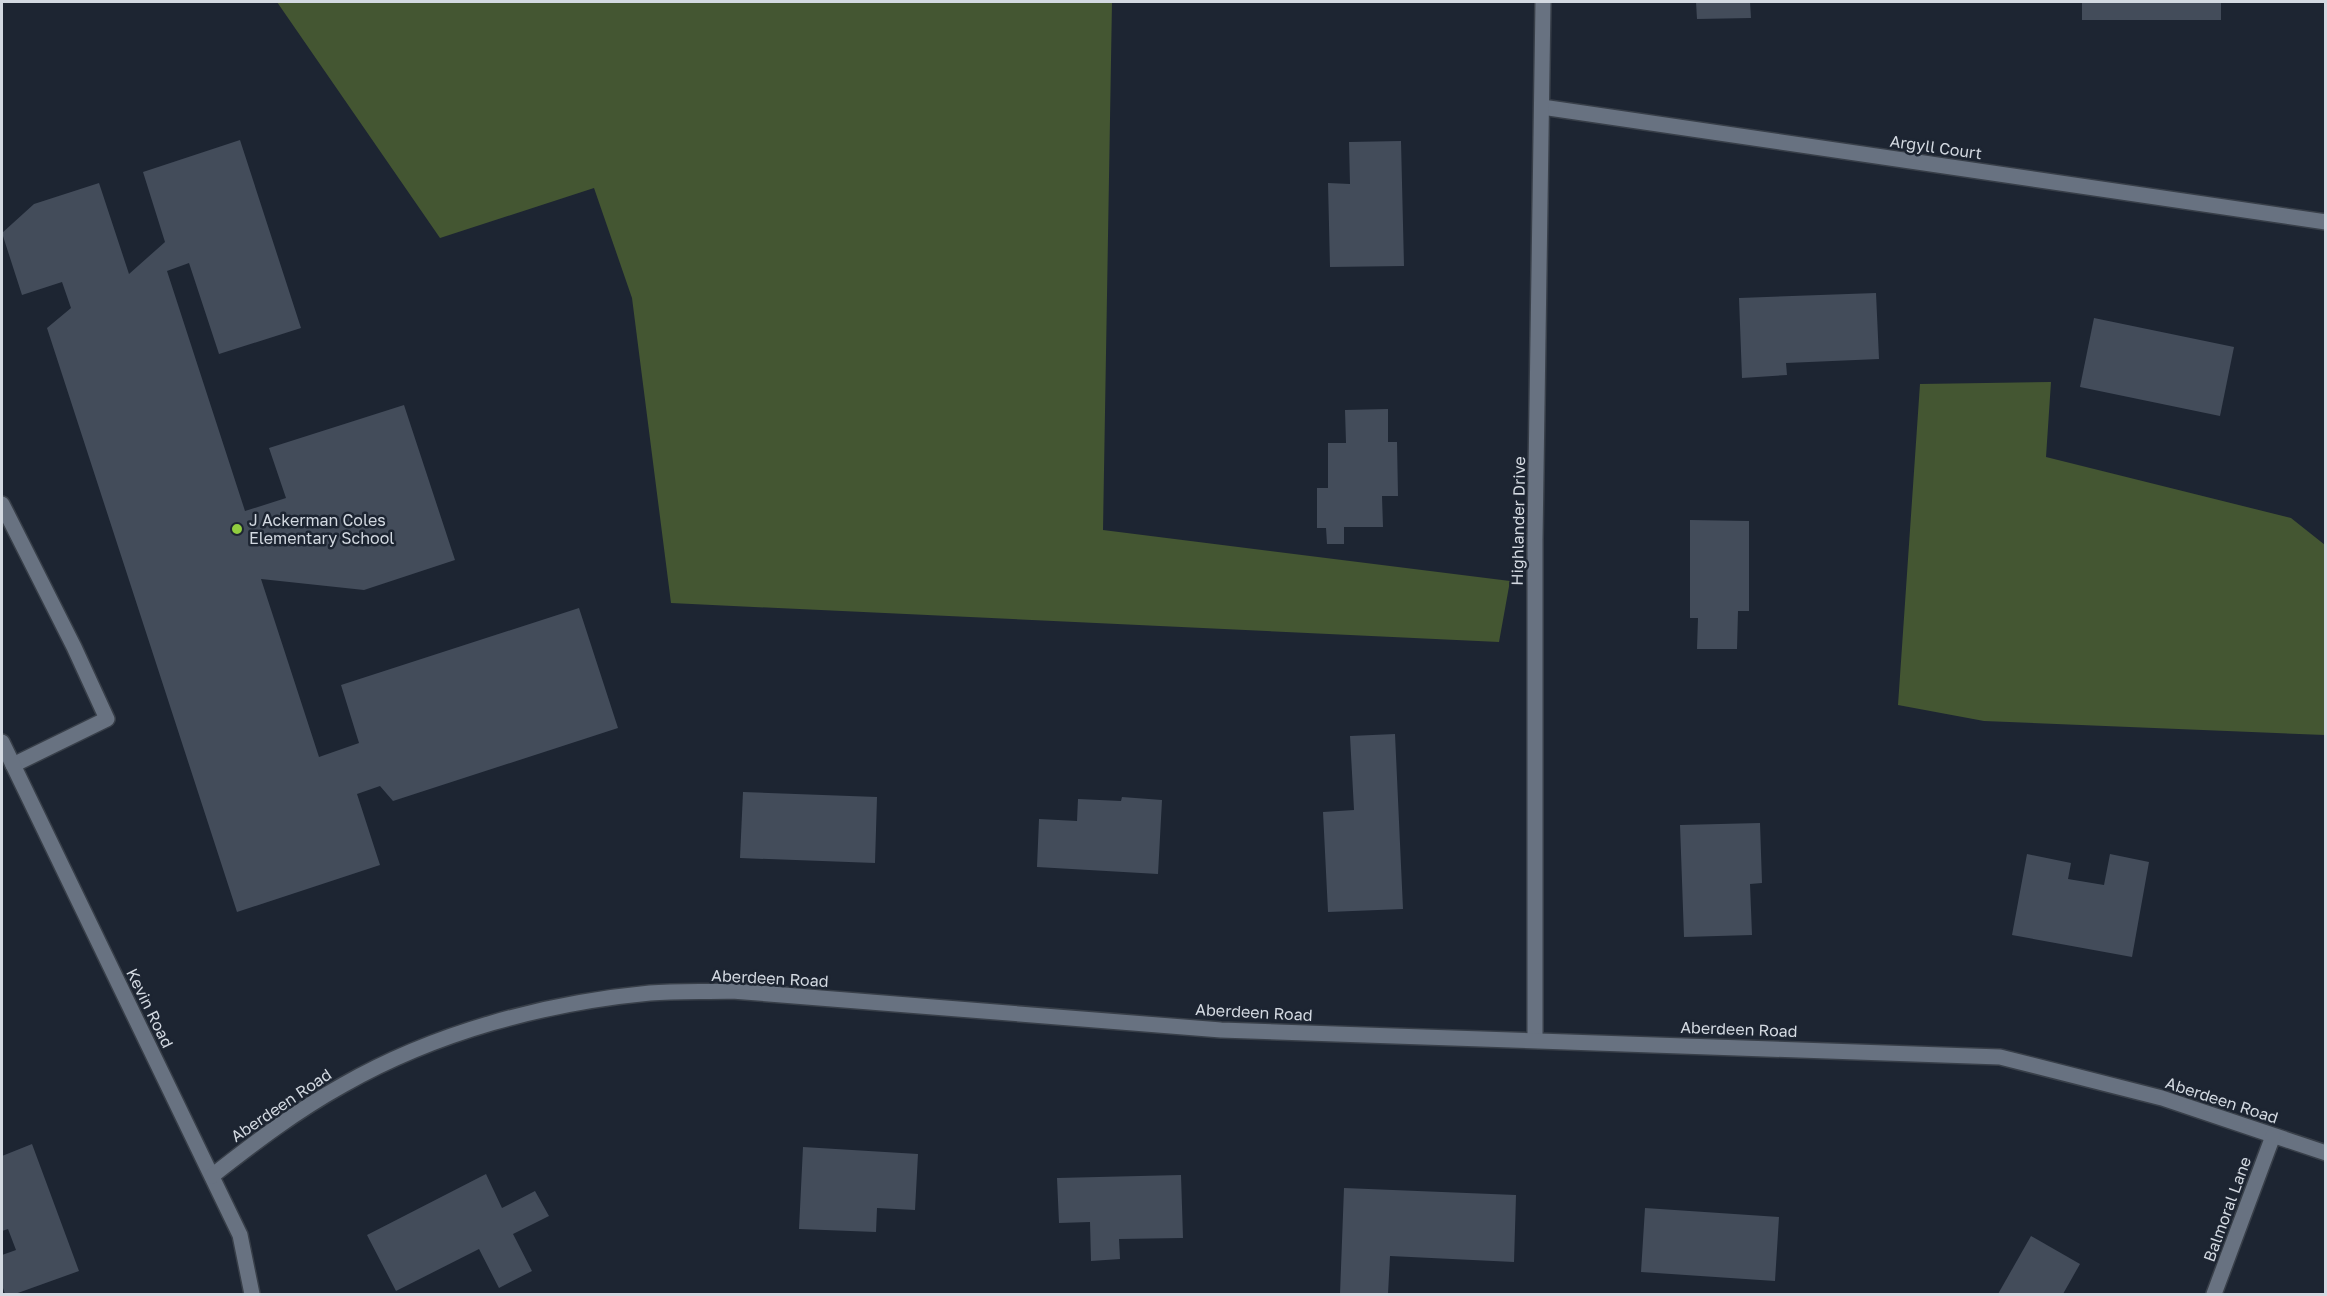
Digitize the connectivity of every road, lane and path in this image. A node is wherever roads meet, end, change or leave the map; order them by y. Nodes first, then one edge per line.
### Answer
1 (1543, 2) edge
2 (1542, 107) junction
3 (2325, 222) edge
4 (2, 504) edge
5 (2, 742) edge
6 (13, 765) junction
7 (1535, 1040) junction
8 (2273, 1136) junction
9 (2325, 1153) edge
10 (212, 1176) junction
11 (252, 1294) edge
12 (2214, 1294) edge

1 - 2 street, Highlander Drive
2 - 3 street, Argyll Court
2 - 7 street, Highlander Drive
4 - 6 street
5 - 6 street, Kevin Road
6 - 10 street, Kevin Road
7 - 8 street, Aberdeen Road
7 - 10 street, Aberdeen Road
8 - 9 street, Aberdeen Road
8 - 12 street, Balmoral Lane
10 - 11 street, Kevin Road

